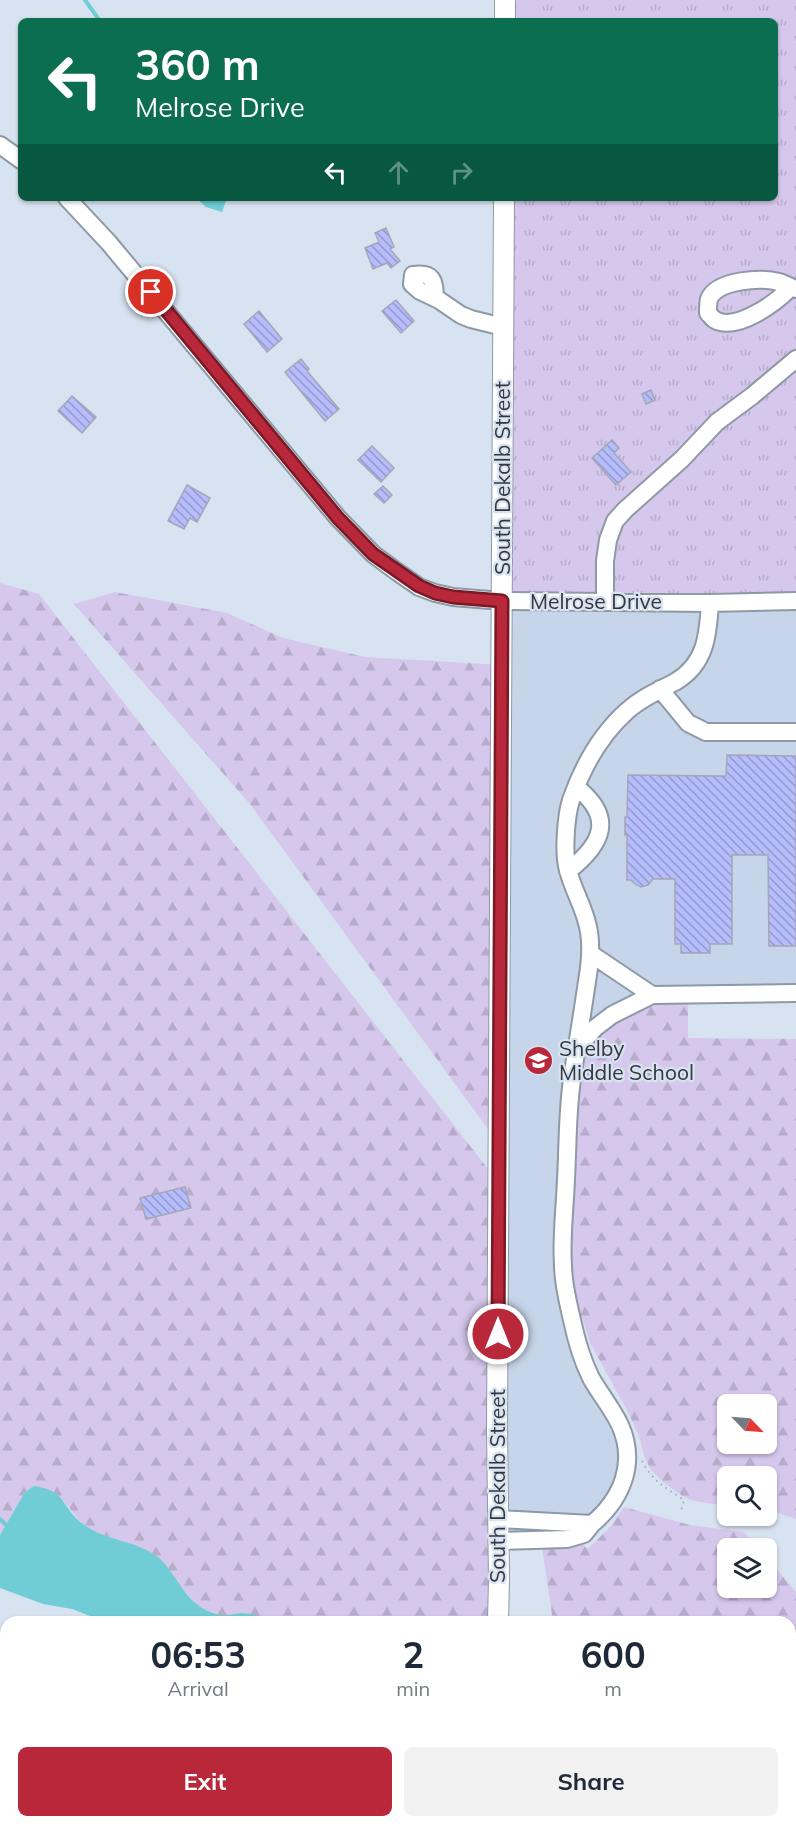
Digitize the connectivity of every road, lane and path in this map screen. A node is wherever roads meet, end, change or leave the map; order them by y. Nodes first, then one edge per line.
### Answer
1 (505, 0) edge
2 (504, 18) edge
3 (0, 145) edge
4 (18, 158) edge
5 (70, 201) edge
6 (504, 201) edge
7 (435, 298) dead end
8 (503, 327) junction
9 (796, 359) edge
10 (502, 601) junction
11 (605, 602) junction
12 (796, 602) edge
13 (710, 603) junction
14 (660, 689) junction
15 (796, 732) edge
16 (576, 787) junction
17 (568, 871) junction
18 (591, 954) junction
19 (796, 993) edge
20 (652, 995) junction
21 (578, 1047) junction
22 (498, 1519) junction
23 (592, 1524) junction
24 (499, 1541) junction
25 (498, 1616) edge

1 - 2 main road
3 - 4 street
5 - 10 street, Melrose Drive
6 - 8 main road, South Dekalb Street
7 - 8 street
8 - 10 main road, South Dekalb Street
9 - 11 street
10 - 11 street, Melrose Drive
10 - 22 main road, South Dekalb Street
11 - 13 street, Melrose Drive
12 - 13 street, Melrose Drive
13 - 14 street
14 - 15 street
14 - 16 street
16 - 17 street
16 - 17 street
17 - 18 street
18 - 20 street
18 - 21 street
19 - 20 street
20 - 21 street
21 - 23 street
22 - 23 street
22 - 24 main road, South Dekalb Street
23 - 24 street
24 - 25 main road, South Dekalb Street

